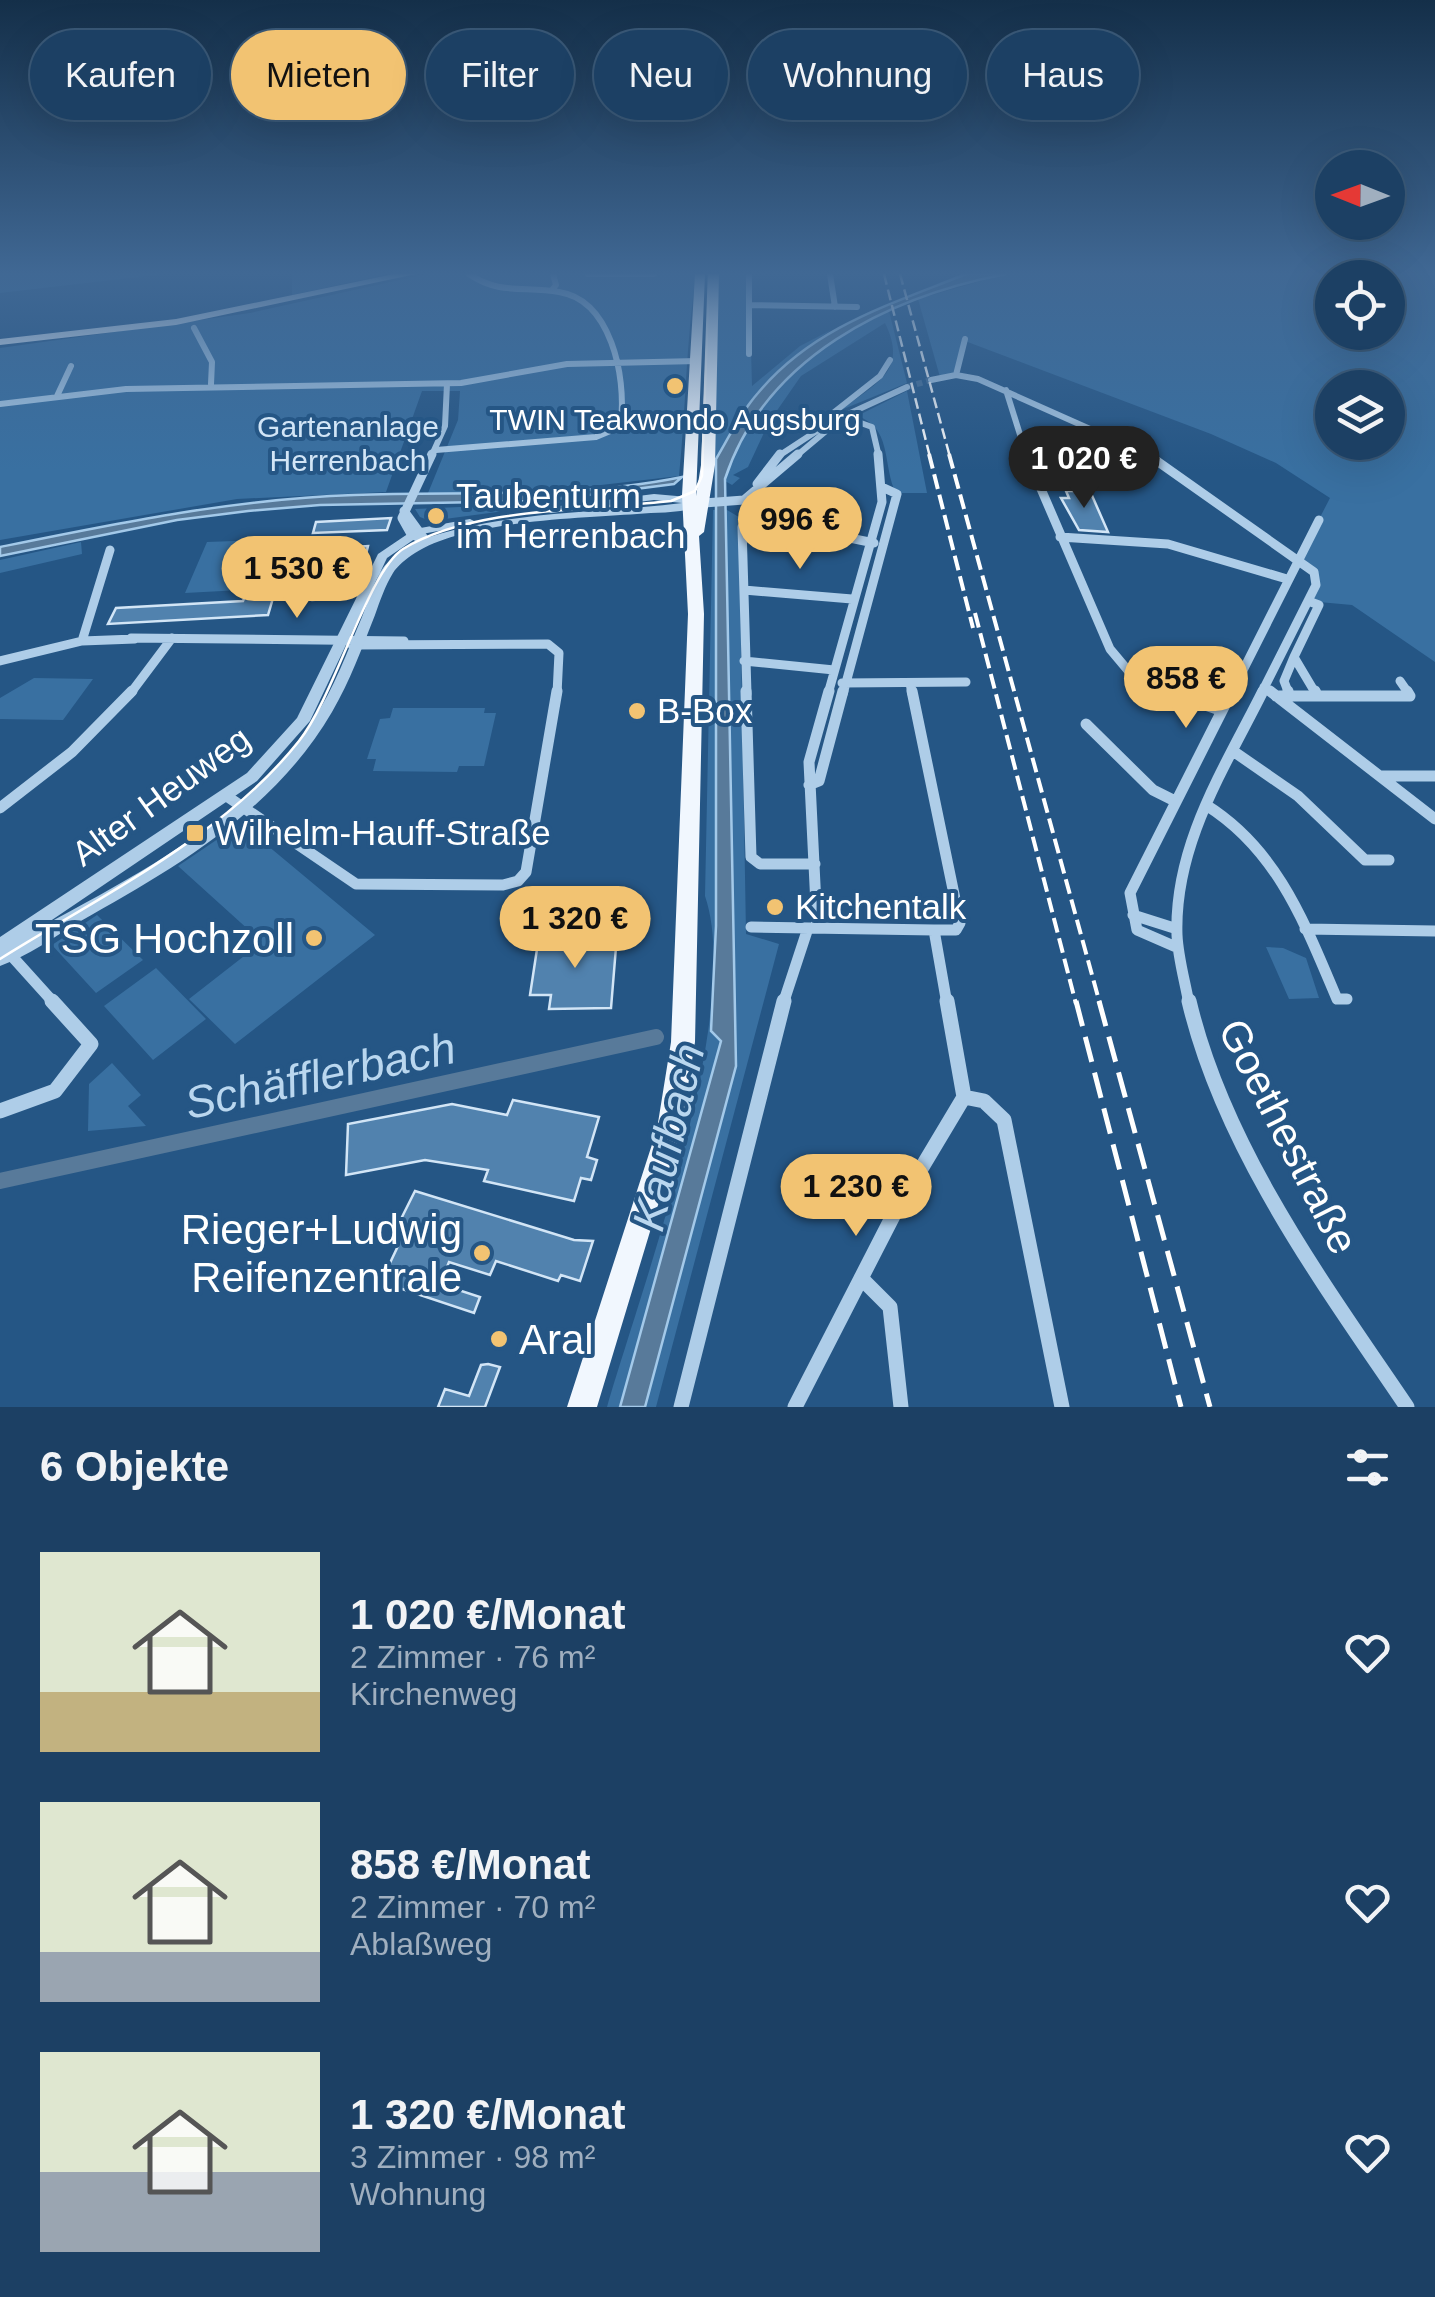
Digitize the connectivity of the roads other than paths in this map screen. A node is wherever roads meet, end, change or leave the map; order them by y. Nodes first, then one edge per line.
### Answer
1 (965, 339) dead end
2 (200, 340) edge
3 (610, 340) edge
4 (698, 340) edge
5 (712, 340) edge
6 (749, 340) edge
7 (749, 354) dead end
8 (890, 360) dead end
9 (697, 361) junction
10 (614, 362) junction
11 (71, 366) dead end
12 (956, 375) junction
13 (931, 380) tunnel mouth
14 (211, 384) junction
15 (447, 384) junction
16 (907, 387) tunnel mouth
17 (1006, 390) junction
18 (58, 396) junction
19 (0, 404) edge
20 (844, 416) junction
21 (831, 417) junction
22 (436, 450) junction
23 (757, 486) junction
24 (884, 488) junction
25 (696, 490) junction
26 (746, 497) junction
27 (753, 518) junction
28 (1319, 520) dead end
29 (424, 534) junction
30 (1060, 537) junction
31 (870, 542) junction
32 (884, 545) junction
33 (110, 550) dead end
34 (1300, 558) junction
35 (1287, 579) junction
36 (744, 590) junction
37 (852, 599) junction
38 (1308, 601) junction
39 (172, 638) junction
40 (82, 641) junction
41 (352, 642) junction
42 (1294, 657) junction
43 (0, 661) edge
44 (744, 661) junction
45 (834, 670) junction
46 (1400, 681) dead end
47 (966, 682) dead end
48 (830, 683) junction
49 (910, 683) junction
50 (847, 684) junction
51 (1269, 691) junction
52 (1289, 696) junction
53 (1317, 696) junction
54 (1220, 710) junction
55 (1086, 724) dead end
56 (1232, 752) junction
57 (1380, 776) junction
58 (1435, 776) edge
59 (810, 785) junction
60 (228, 796) junction
61 (1175, 801) junction
62 (244, 805) junction
63 (1206, 805) junction
64 (0, 808) edge
65 (1435, 819) edge
66 (1388, 860) dead end
67 (815, 864) junction
68 (1132, 915) junction
69 (751, 927) dead end
70 (812, 927) junction
71 (1174, 928) junction
72 (1305, 929) junction
73 (934, 930) junction
74 (1435, 931) edge
75 (1176, 947) junction
76 (2, 958) edge
77 (1347, 999) dead end
78 (964, 1097) junction
79 (0, 1111) edge
80 (861, 1278) junction
81 (582, 1407) edge
82 (681, 1407) edge
83 (795, 1407) edge
84 (901, 1407) edge
85 (1062, 1407) edge
86 (1407, 1407) edge

1 - 12 street
2 - 14 street
3 - 10 street
4 - 9 main road
5 - 25 main road
6 - 7 street
8 - 21 street
9 - 10 street
9 - 25 main road
10 - 15 street
10 - 22 street
11 - 18 street
12 - 13 street
12 - 17 street
14 - 15 street
14 - 18 street
15 - 22 street
16 - 20 street
17 - 30 street
17 - 34 street
18 - 19 street
20 - 21 street
20 - 23 street
20 - 24 street
21 - 23 street
22 - 29 street
23 - 26 street
24 - 31 street
24 - 32 street
25 - 26 street
25 - 29 street
25 - 29 street, Alter Heuweg
25 - 81 main road
26 - 27 street
27 - 31 street
27 - 36 street
28 - 34 street
29 - 41 street, Alter Heuweg
30 - 35 street
30 - 54 street
31 - 32 street
31 - 37 street
32 - 50 street
33 - 40 street
34 - 35 street
34 - 38 street
35 - 54 street
36 - 37 street
36 - 44 street
37 - 45 street
38 - 42 street
38 - 51 street, Goethestraße
39 - 40 street
39 - 41 street
39 - 64 street
40 - 43 street
41 - 60 street, Alter Heuweg
41 - 62 street, Alter Heuweg
41 - 62 street
42 - 52 street
42 - 53 street
44 - 45 street
44 - 67 street
45 - 48 street
46 - 53 street
47 - 49 street
48 - 50 street
48 - 59 street
49 - 50 street
49 - 73 street
50 - 59 street
51 - 52 street
51 - 56 street, Goethestraße
51 - 57 street
52 - 53 street
54 - 61 street
55 - 61 street
56 - 63 street, Goethestraße
56 - 66 street
57 - 58 street
57 - 65 street
59 - 67 street
60 - 62 street
60 - 76 street, Alter Heuweg
61 - 68 street
62 - 76 street, Alter Heuweg
63 - 71 street, Goethestraße
63 - 72 street
67 - 70 street
68 - 71 street
68 - 75 street
69 - 70 street
70 - 73 street
70 - 82 street
71 - 75 street, Goethestraße
72 - 74 street
72 - 77 street
73 - 78 street
75 - 86 street, Goethestraße
76 - 79 street
78 - 80 street
78 - 85 street
80 - 83 street
80 - 84 street

